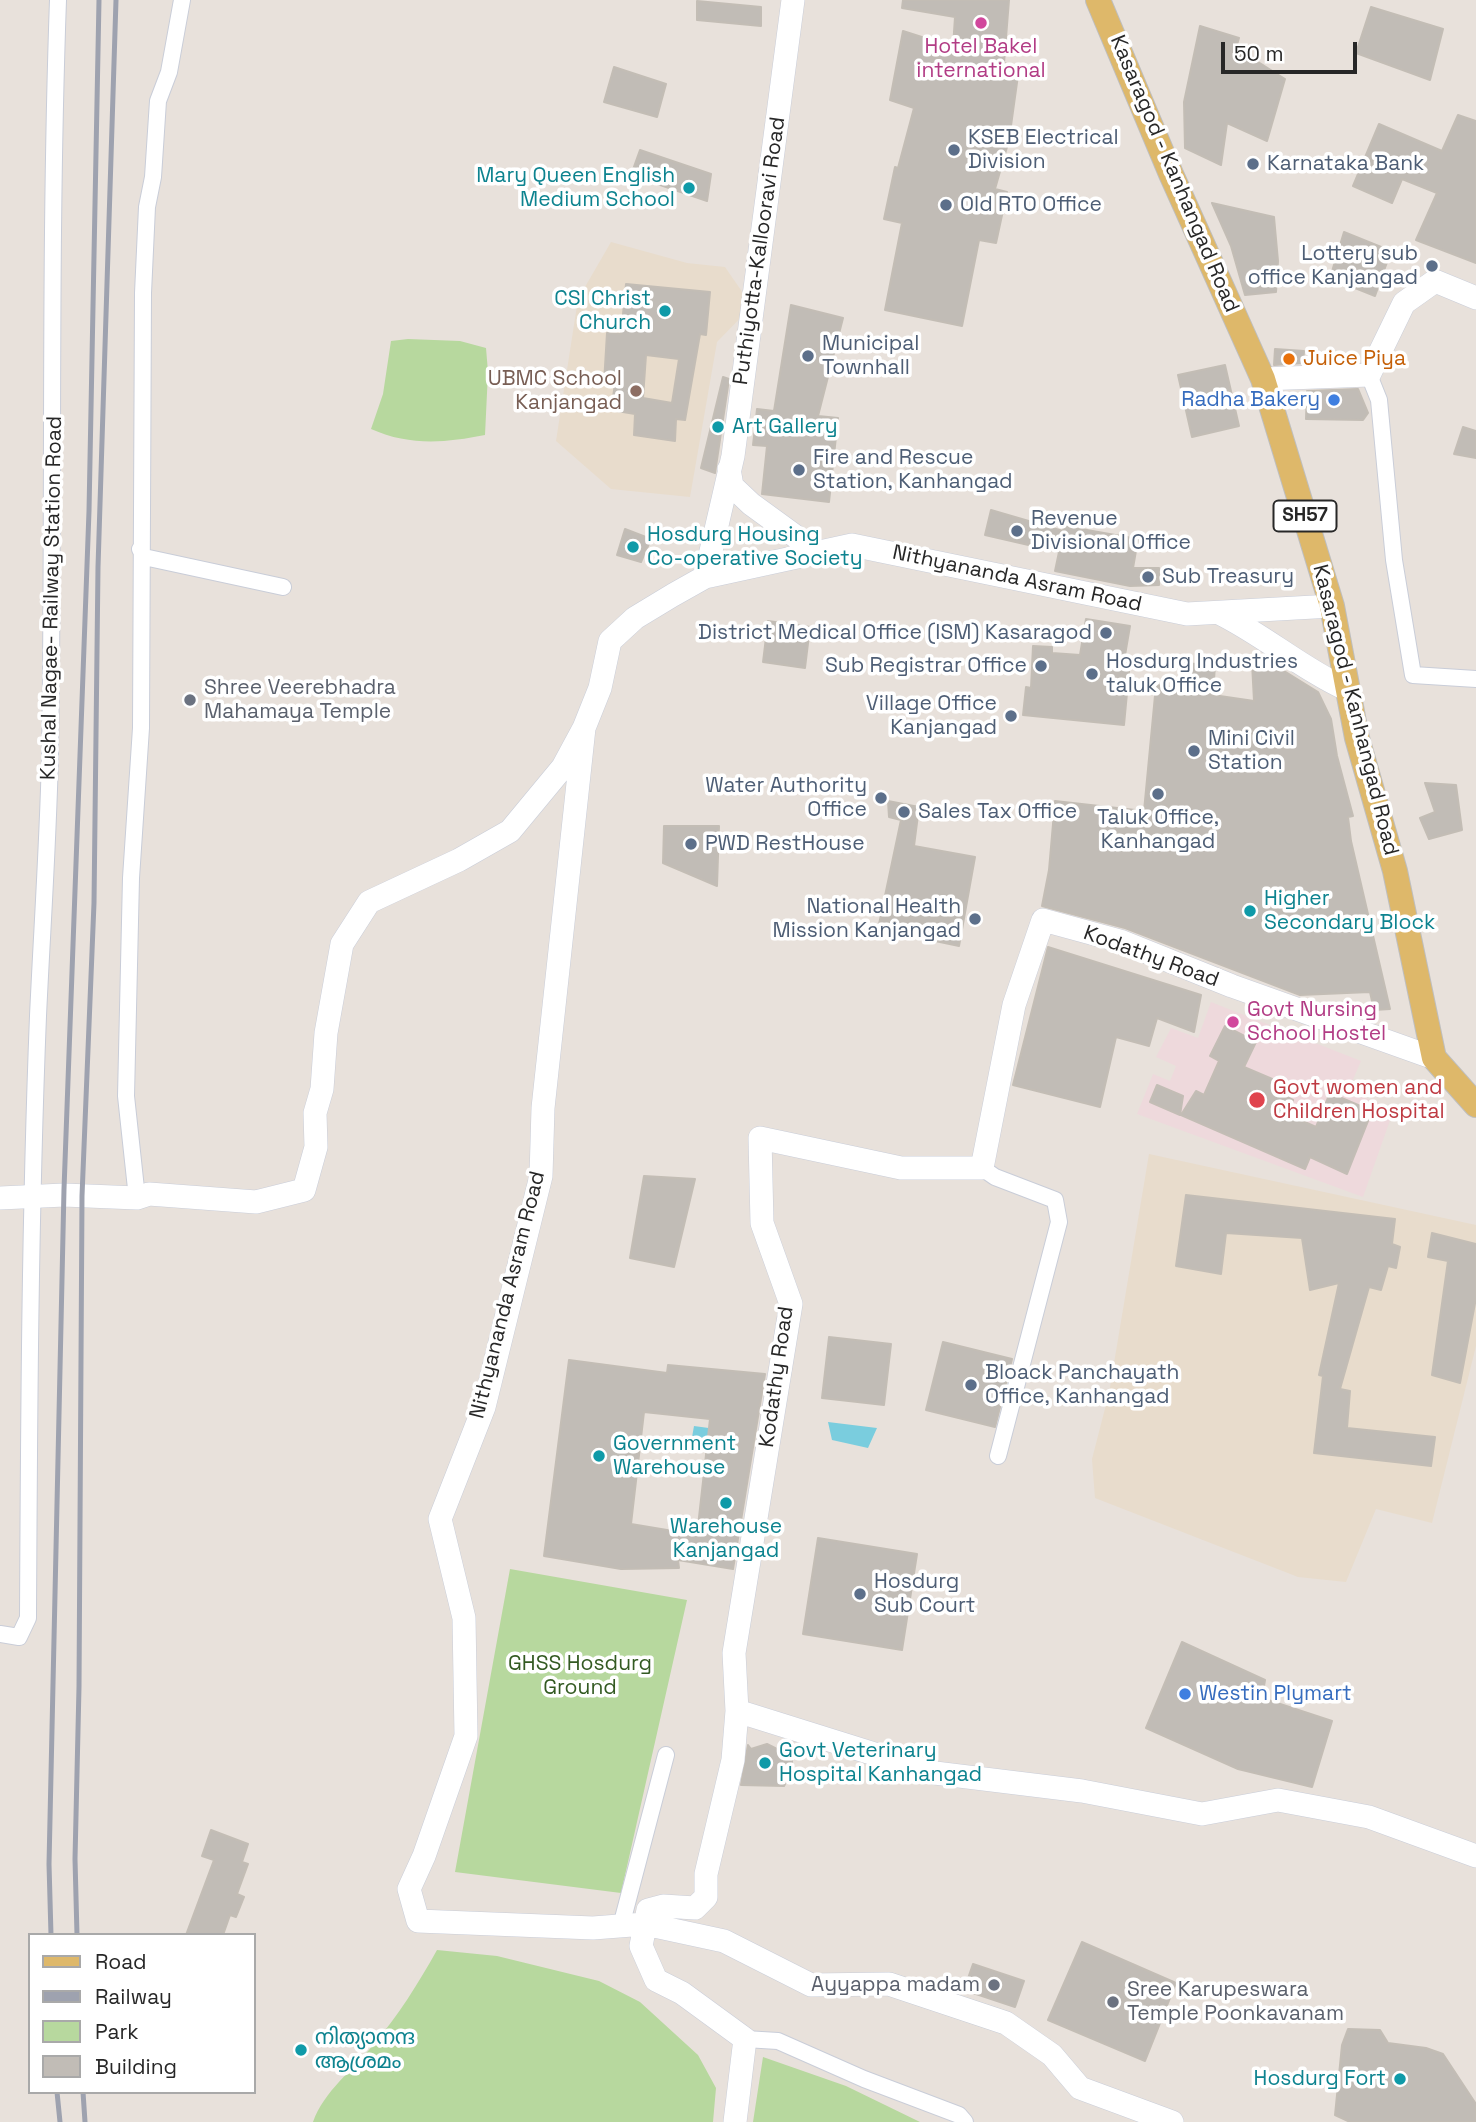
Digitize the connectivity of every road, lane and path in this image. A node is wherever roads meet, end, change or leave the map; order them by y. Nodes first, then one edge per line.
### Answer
1 (58, 0) edge
2 (182, 0) edge
3 (793, 0) edge
4 (1098, 0) edge
5 (1476, 298) edge
6 (1369, 375) junction
7 (1263, 379) junction
8 (729, 469) junction
9 (140, 550) junction
10 (817, 552) junction
11 (705, 577) junction
12 (283, 587) dead end
13 (1332, 606) junction
14 (1217, 612) junction
15 (1476, 679) edge
16 (1348, 690) junction
17 (584, 728) junction
18 (1434, 1058) junction
19 (1476, 1105) edge
20 (982, 1168) junction
21 (35, 1195) junction
22 (0, 1198) edge
23 (137, 1198) junction
24 (998, 1456) dead end
25 (0, 1634) edge
26 (737, 1711) junction
27 (666, 1755) dead end
28 (1476, 1856) edge
29 (645, 1924) junction
30 (621, 1926) junction
31 (745, 2039) junction
32 (736, 2122) edge
33 (965, 2122) edge
34 (1171, 2122) edge

1 - 21 street, Kushal Nagae- Railway Station Road
2 - 9 street
3 - 8 street, Puthiyotta-Kallooravi Road
4 - 7 main road, Kasaragod - Kanhangad Road / SH57
5 - 6 street
6 - 7 street
6 - 15 street
7 - 13 main road, Kasaragod - Kanhangad Road / SH57
8 - 10 street
8 - 11 street, Puthiyotta-Kallooravi Road
9 - 12 street
9 - 23 street
10 - 11 street, Nithyananda Asram Road
10 - 14 street, Nithyananda Asram Road
11 - 17 street
13 - 14 street, Nithyananda Asram Road
13 - 16 main road, Kasaragod - Kanhangad Road / SH57
14 - 16 street
16 - 18 main road, Kasaragod - Kanhangad Road / SH57
17 - 23 street
17 - 30 street, Nithyananda Asram Road
18 - 19 main road
18 - 20 street, Kodathy Road
20 - 24 street
20 - 26 street, Kodathy Road
21 - 22 street
21 - 23 street
21 - 25 street, Kushal Nagae- Railway Station Road
26 - 28 street
26 - 29 street
27 - 30 street
29 - 30 street, Nithyananda Asram Road
29 - 31 street
29 - 34 street, Nithyananda Asram Road
31 - 32 street
31 - 33 street

